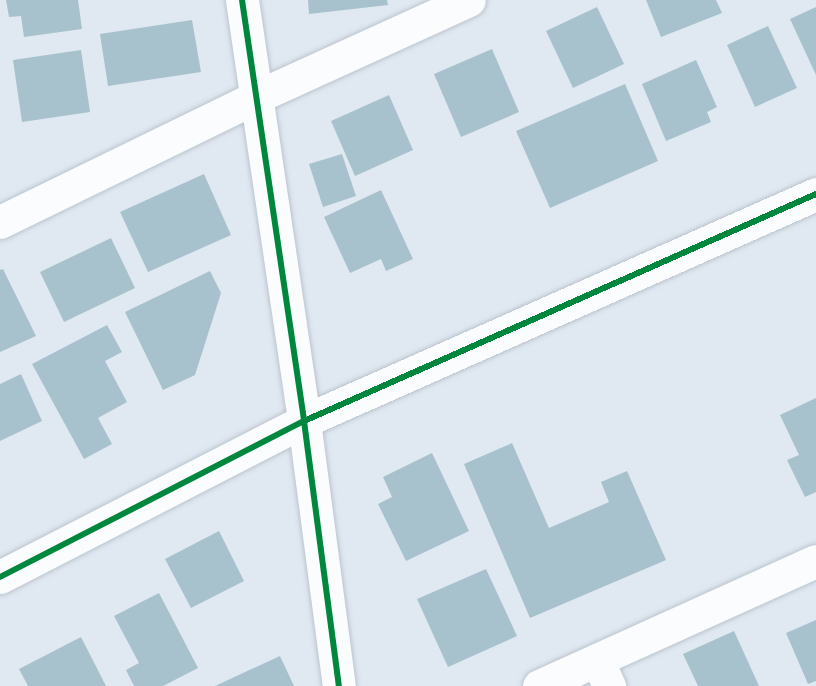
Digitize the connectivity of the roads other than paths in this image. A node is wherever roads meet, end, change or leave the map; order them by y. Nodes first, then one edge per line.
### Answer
1 (242, 0) edge
2 (469, 0) edge
3 (255, 98) junction
4 (816, 194) edge
5 (0, 222) edge
6 (304, 421) junction
7 (816, 561) edge
8 (0, 577) edge
9 (603, 673) edge
10 (339, 686) edge
11 (539, 686) edge

1 - 3 street
2 - 3 street
3 - 5 street
3 - 6 street
4 - 6 street
6 - 8 street
6 - 10 street
7 - 9 street
9 - 11 street

